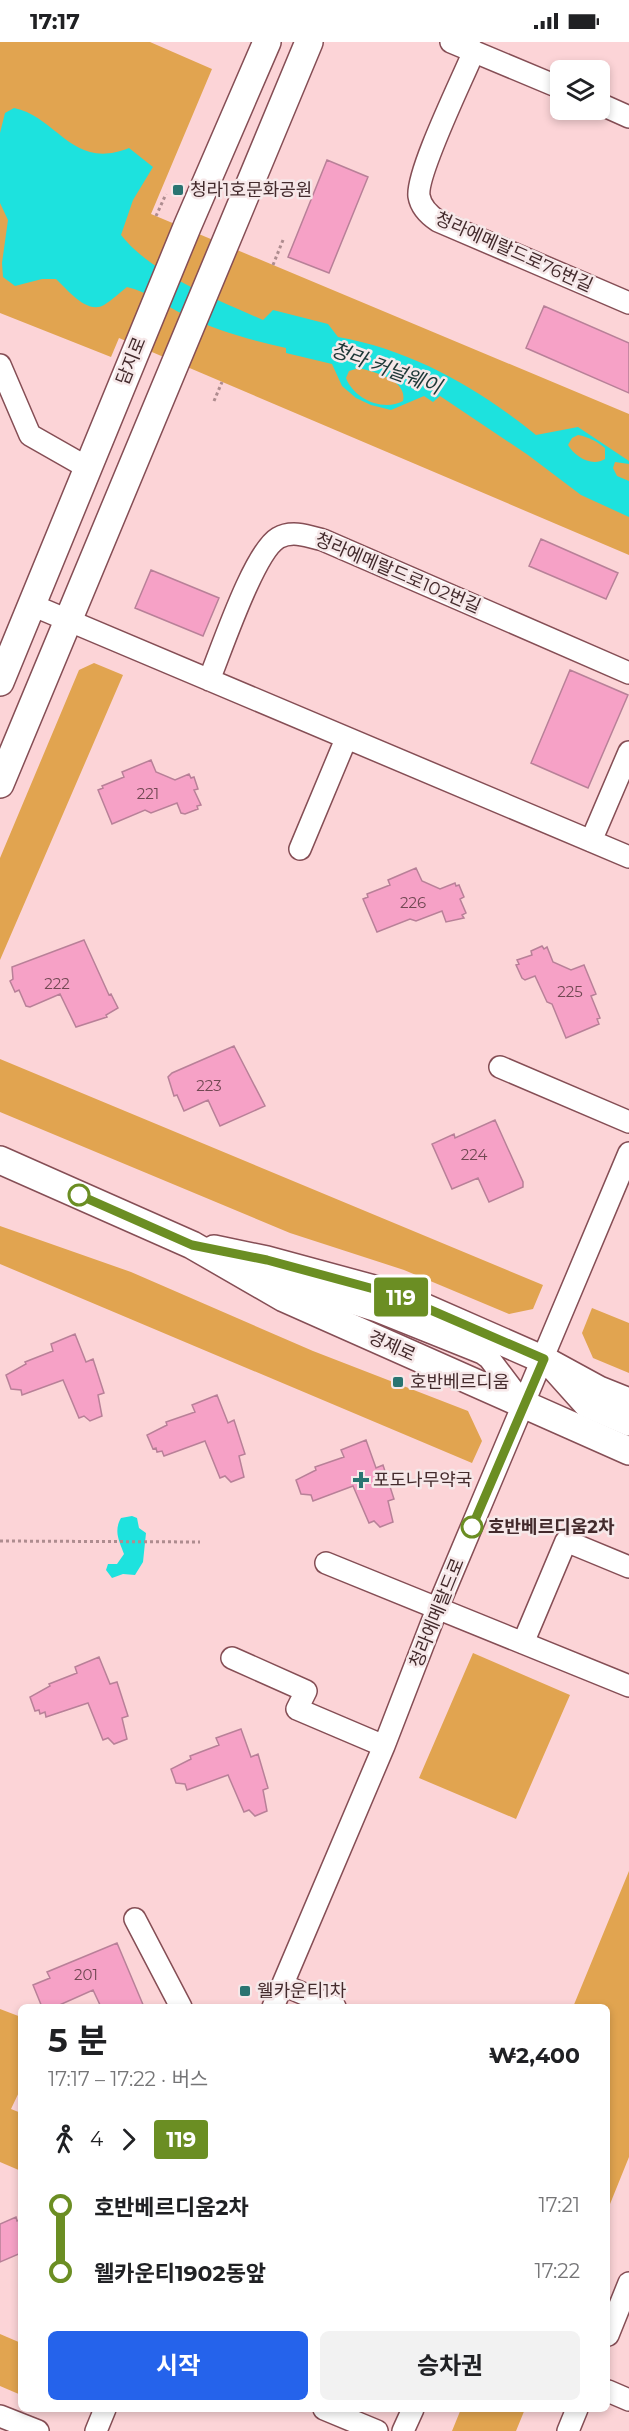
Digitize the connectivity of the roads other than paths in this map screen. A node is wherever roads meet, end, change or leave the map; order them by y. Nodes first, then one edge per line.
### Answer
1 (267, 42) edge
2 (309, 42) edge
3 (451, 42) edge
4 (474, 51) junction
5 (550, 83) edge
6 (610, 108) edge
7 (629, 117) edge
8 (629, 303) edge
9 (0, 365) edge
10 (88, 468) junction
11 (32, 606) junction
12 (67, 620) junction
13 (629, 673) edge
14 (209, 680) junction
15 (0, 682) edge
16 (346, 739) junction
17 (629, 752) edge
18 (0, 784) edge
19 (591, 841) junction
20 (300, 849) dead end
21 (629, 857) edge
22 (500, 1067) dead end
23 (629, 1122) edge
24 (0, 1151) edge
25 (0, 1160) edge
26 (626, 1166) edge
27 (0, 1172) edge
28 (40, 1177) junction
29 (192, 1245) junction
30 (544, 1359) junction
31 (629, 1402) edge
32 (525, 1406) junction
33 (629, 1425) edge
34 (629, 1451) edge
35 (326, 1563) dead end
36 (629, 1567) edge
37 (437, 1609) junction
38 (523, 1643) junction
39 (232, 1658) dead end
40 (629, 1686) edge
41 (384, 1746) junction
42 (135, 1919) dead end
43 (283, 1985) junction
44 (179, 2004) edge
45 (274, 2004) edge
46 (328, 2004) edge
47 (629, 2283) edge
48 (610, 2330) edge
49 (610, 2392) edge
50 (629, 2400) edge
51 (104, 2412) edge
52 (331, 2412) edge
53 (412, 2412) edge
54 (576, 2412) edge
55 (0, 2416) edge
56 (38, 2431) edge
57 (96, 2431) edge
58 (377, 2431) edge
59 (403, 2431) edge
60 (568, 2431) edge

1 - 10 main road, 담지로
2 - 12 main road
3 - 4 street
4 - 5 street
4 - 8 street, 청라에메랄드로76번길
6 - 7 street
9 - 10 street
10 - 11 main road, 담지로
11 - 12 street
11 - 15 main road, 담지로
12 - 14 street
12 - 18 main road
13 - 14 street, 청라에메랄드로102번길
14 - 16 street
16 - 19 street
16 - 20 street
17 - 19 street
19 - 21 street
22 - 23 street
24 - 28 main road
25 - 28 main road, 경제로
26 - 30 street, 청라에메랄드로
27 - 28 main road
28 - 29 main road, 경제로
29 - 30 main road, 경제로
29 - 32 main road, 경제로
30 - 31 main road, 경제로
30 - 32 street, 청라에메랄드로
30 - 33 street
32 - 34 main road, 경제로
32 - 37 street, 청라에메랄드로
35 - 37 street
36 - 38 street
37 - 38 street
37 - 41 street, 청라에메랄드로
38 - 40 street
39 - 41 street
41 - 43 street, 청라에메랄드로
42 - 44 street
43 - 45 street, 청라에메랄드로
43 - 46 street
47 - 48 street
49 - 50 street
51 - 57 street
52 - 58 street
53 - 59 street
54 - 60 street
55 - 56 street

